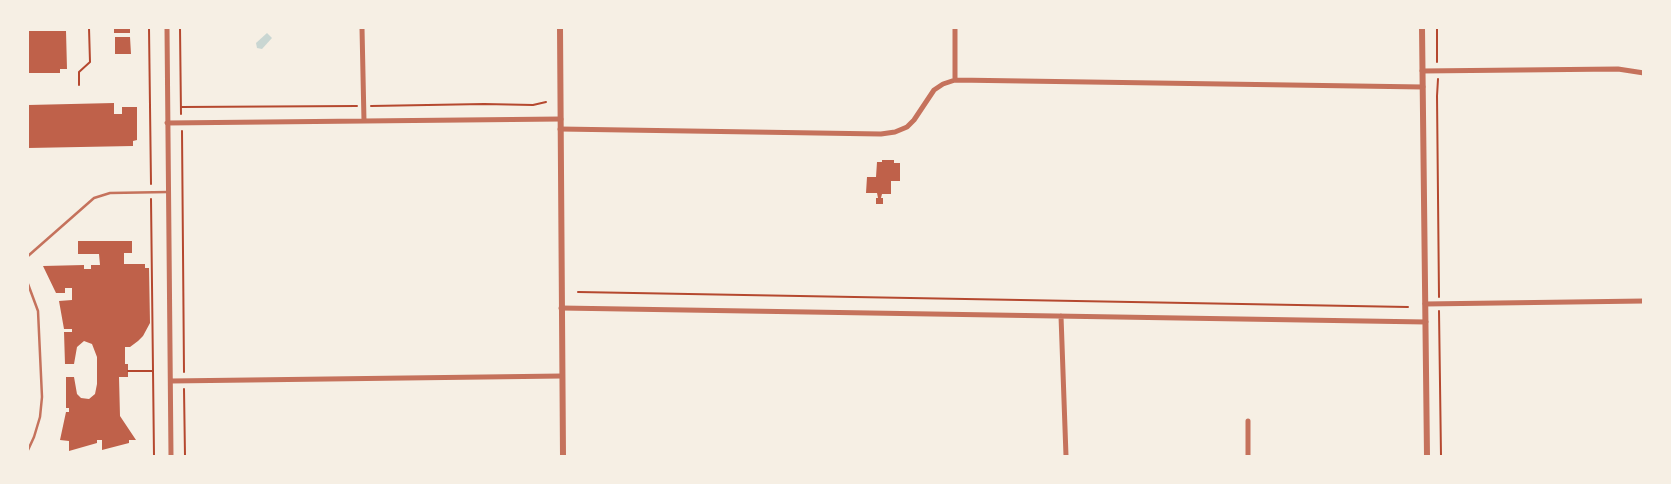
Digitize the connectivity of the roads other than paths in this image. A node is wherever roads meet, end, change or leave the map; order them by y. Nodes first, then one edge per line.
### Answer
1 (166, 28) edge
2 (362, 28) edge
3 (560, 28) edge
4 (955, 28) edge
5 (1422, 28) edge
6 (1422, 71) junction
7 (1644, 73) edge
8 (955, 80) junction
9 (1423, 87) junction
10 (560, 119) junction
11 (364, 121) junction
12 (167, 123) junction
13 (560, 129) junction
14 (168, 192) junction
15 (28, 256) edge
16 (28, 284) edge
17 (1644, 301) edge
18 (1425, 304) junction
19 (561, 308) junction
20 (1061, 316) junction
21 (1426, 322) junction
22 (562, 376) junction
23 (171, 381) junction
24 (1248, 421) dead end
25 (28, 450) edge
26 (171, 456) edge
27 (563, 456) edge
28 (1066, 456) edge
29 (1248, 456) edge
30 (1427, 456) edge

1 - 12 street
2 - 11 street
3 - 10 street
4 - 8 street
5 - 6 street
6 - 7 street
6 - 9 street
8 - 9 street
8 - 13 street
9 - 18 street
10 - 11 street
10 - 13 street
11 - 12 street
12 - 14 street
13 - 19 street
14 - 15 lane
14 - 23 street
16 - 25 lane
17 - 18 street
18 - 21 street
19 - 20 street
19 - 22 street
20 - 21 street
20 - 28 street
21 - 30 street
22 - 23 street
22 - 27 street
23 - 26 street
24 - 29 street

